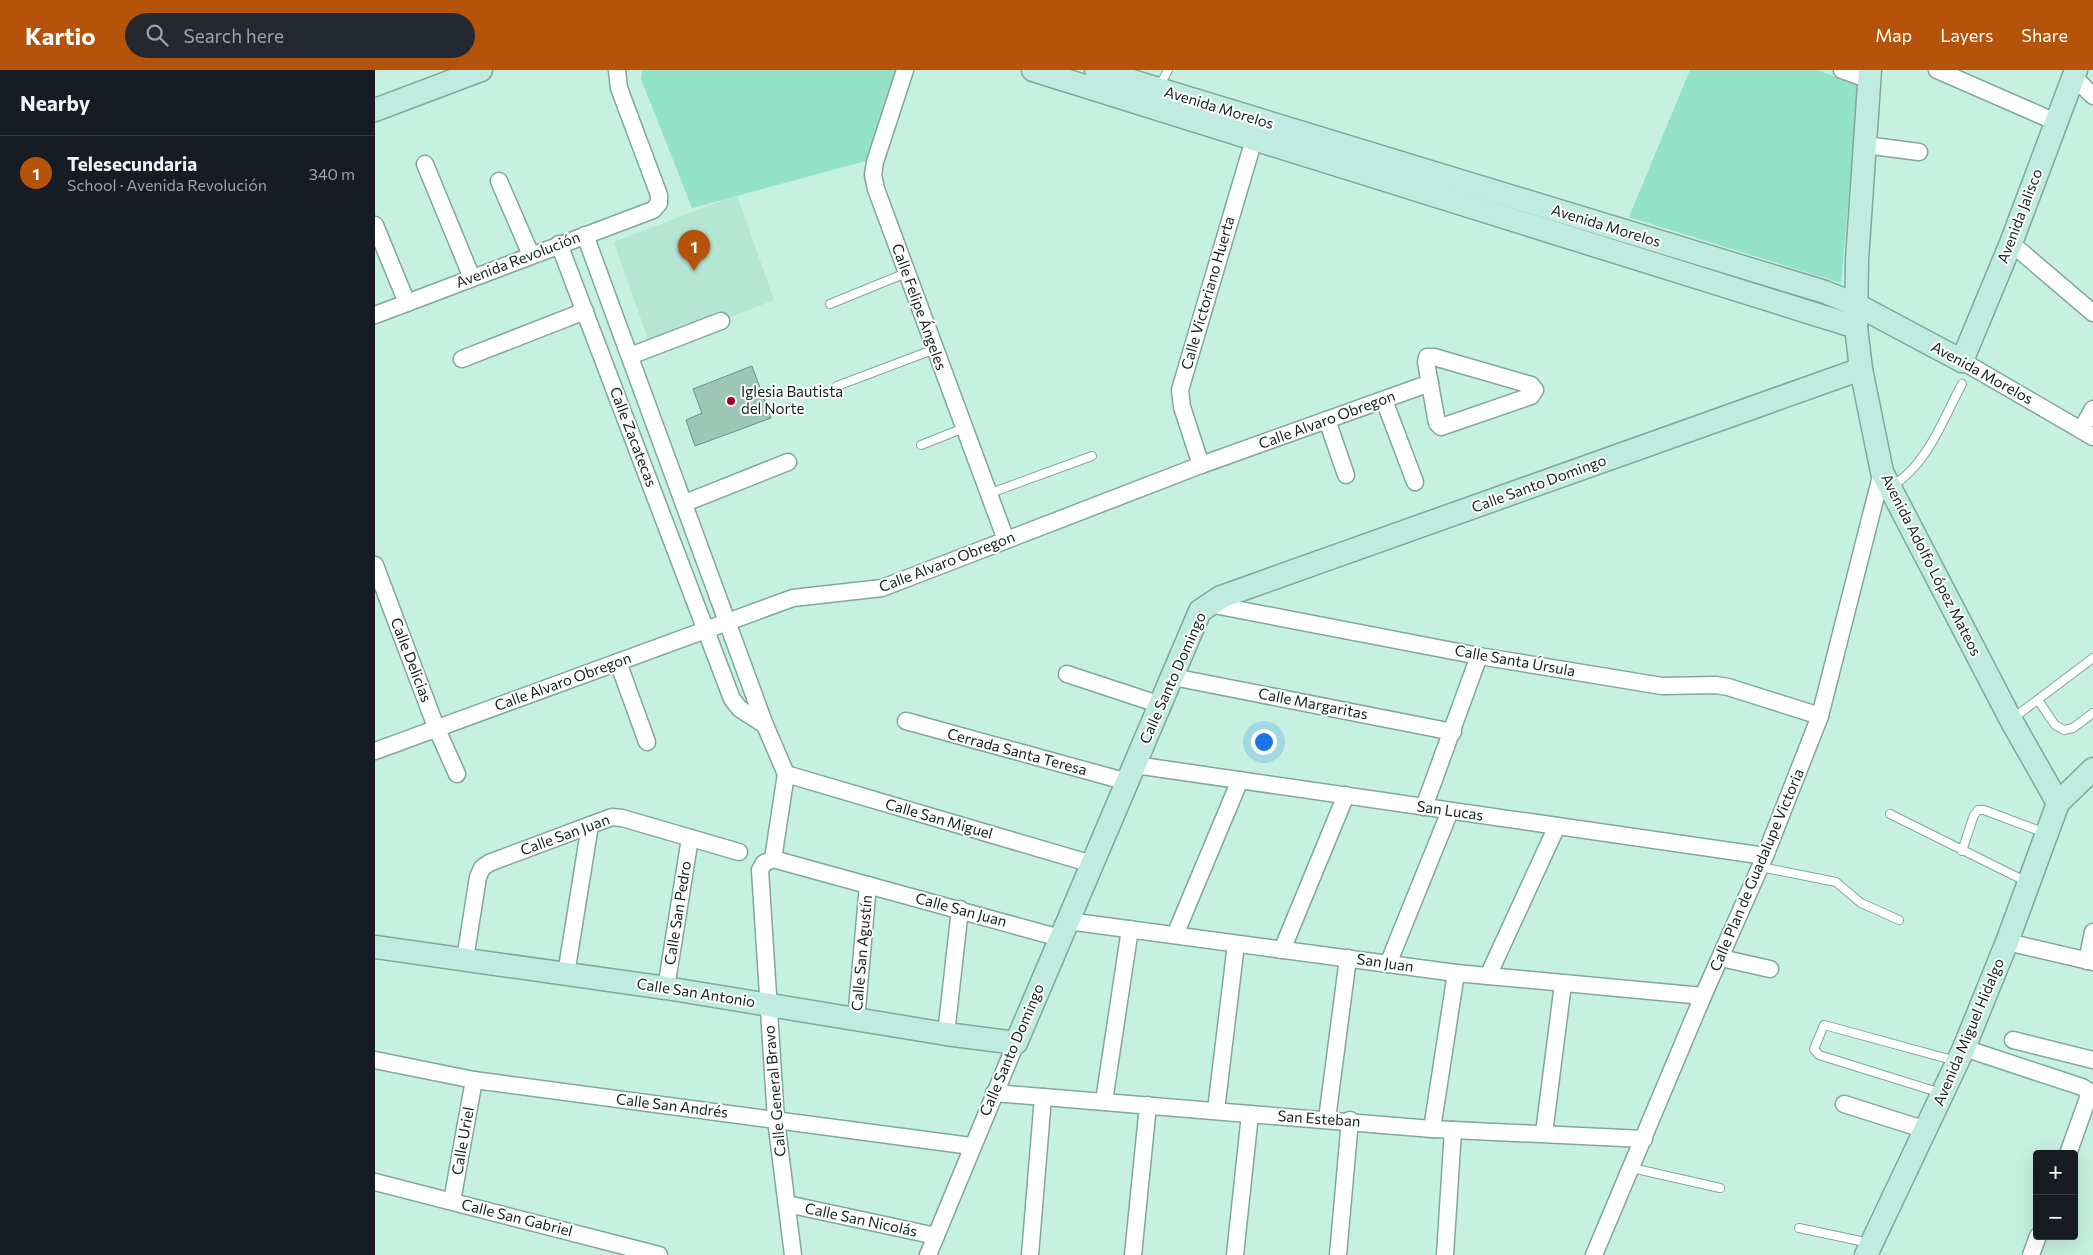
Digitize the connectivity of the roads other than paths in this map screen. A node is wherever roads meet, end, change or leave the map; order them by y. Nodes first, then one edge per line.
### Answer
1 (481, 70) edge
2 (617, 70) edge
3 (905, 70) edge
4 (1033, 70) edge
5 (1096, 70) edge
6 (1842, 70) edge
7 (1937, 70) edge
8 (2075, 73) edge
9 (1870, 75) edge
10 (1163, 80) edge
11 (2093, 96) edge
12 (375, 110) edge
13 (2056, 122) junction
14 (1257, 129) junction
15 (1865, 145) junction
16 (1919, 152) dead end
17 (425, 164) dead end
18 (499, 181) dead end
19 (375, 226) edge
20 (585, 235) junction
21 (1620, 241) junction
22 (2011, 243) junction
23 (559, 244) junction
24 (531, 255) junction
25 (906, 274) junction
26 (472, 278) junction
27 (407, 303) junction
28 (830, 304) dead end
29 (1857, 305) junction
30 (585, 312) junction
31 (2093, 313) edge
32 (375, 315) edge
33 (721, 321) dead end
34 (1856, 327) junction
35 (935, 349) junction
36 (630, 356) junction
37 (461, 359) dead end
38 (1962, 361) junction
39 (1861, 369) junction
40 (1430, 383) junction
41 (1962, 384) dead end
42 (837, 386) dead end
43 (1384, 400) junction
44 (2093, 409) edge
45 (1327, 420) junction
46 (964, 428) junction
47 (2087, 433) edge
48 (921, 445) dead end
49 (1092, 456) dead end
50 (788, 462) dead end
51 (1201, 465) junction
52 (1346, 475) dead end
53 (1886, 480) junction
54 (1415, 482) dead end
55 (988, 494) junction
56 (685, 503) junction
57 (693, 525) junction
58 (669, 533) junction
59 (1005, 540) junction
60 (375, 565) edge
61 (1209, 604) junction
62 (728, 622) junction
63 (706, 630) junction
64 (1479, 656) junction
65 (2093, 658) edge
66 (618, 662) junction
67 (1067, 674) dead end
68 (1173, 677) junction
69 (2038, 700) junction
70 (1161, 705) junction
71 (2093, 714) edge
72 (1820, 716) junction
73 (2011, 720) junction
74 (906, 722) dead end
75 (765, 725) junction
76 (436, 727) junction
77 (1453, 732) junction
78 (647, 742) dead end
79 (375, 751) edge
80 (2093, 768) edge
81 (1132, 773) junction
82 (457, 774) dead end
83 (786, 774) junction
84 (1240, 780) junction
85 (1346, 796) junction
86 (2058, 803) junction
87 (1424, 807) junction
88 (1450, 811) junction
89 (1890, 814) dead end
90 (590, 825) junction
91 (1557, 826) junction
92 (2047, 833) junction
93 (690, 838) junction
94 (1961, 851) junction
95 (739, 852) dead end
96 (767, 862) junction
97 (1763, 862) junction
98 (1093, 864) junction
99 (2029, 883) junction
100 (868, 885) junction
101 (961, 908) junction
102 (1899, 920) dead end
103 (1064, 929) junction
104 (1130, 929) junction
105 (2093, 932) edge
106 (1175, 935) junction
107 (2007, 942) junction
108 (1236, 944) junction
109 (375, 947) edge
110 (1282, 950) junction
111 (1348, 958) junction
112 (1721, 958) junction
113 (465, 959) junction
114 (2090, 962) edge
115 (1388, 964) junction
116 (1770, 969) dead end
117 (1456, 973) junction
118 (566, 974) junction
119 (1488, 976) junction
120 (1563, 984) junction
121 (666, 988) junction
122 (1703, 996) junction
123 (768, 1004) junction
124 (856, 1020) junction
125 (946, 1034) junction
126 (2013, 1040) dead end
127 (1016, 1043) junction
128 (1961, 1055) junction
129 (375, 1060) edge
130 (2093, 1060) edge
131 (474, 1080) junction
132 (994, 1093) junction
133 (1943, 1094) junction
134 (1043, 1097) junction
135 (1104, 1101) junction
136 (1844, 1104) dead end
137 (1148, 1105) junction
138 (1216, 1110) junction
139 (1250, 1114) junction
140 (1327, 1119) junction
141 (776, 1120) junction
142 (1350, 1120) junction
143 (1432, 1129) junction
144 (1453, 1130) junction
145 (1926, 1130) junction
146 (1544, 1133) junction
147 (1644, 1139) junction
148 (971, 1146) junction
149 (2069, 1150) edge
150 (1632, 1168) junction
151 (375, 1182) edge
152 (1720, 1188) dead end
153 (452, 1201) junction
154 (787, 1204) junction
155 (1799, 1228) dead end
156 (936, 1236) junction
157 (2037, 1240) edge
158 (1869, 1249) edge
159 (659, 1255) edge
160 (793, 1255) edge
161 (928, 1255) edge
162 (1030, 1255) edge
163 (1133, 1255) edge
164 (1235, 1255) edge
165 (1339, 1255) edge
166 (1445, 1255) edge
167 (1594, 1255) edge
168 (2031, 1255) edge

1 - 12 main road
2 - 20 street, Avenida Revolución
3 - 25 street, Calle Felipe Ángeles
4 - 14 main road, Avenida Morelos
5 - 10 main road, Avenida Morelos
6 - 9 street
7 - 13 street
8 - 11 street
8 - 13 main road, Avenida Jalisco
9 - 15 main road, Avenida Adolfo López Mateos
10 - 14 main road, Avenida Morelos
13 - 22 main road, Avenida Jalisco
14 - 21 main road, Avenida Morelos
14 - 51 street, Calle Victoriano Huerta
15 - 16 street
15 - 29 main road, Avenida Adolfo López Mateos
17 - 26 street
18 - 24 street
19 - 27 street
20 - 23 street, Avenida Revolución
20 - 36 street, Calle Zacatecas
21 - 29 main road, Avenida Morelos
21 - 34 main road, Avenida Morelos
22 - 31 street
22 - 38 main road, Avenida Jalisco
23 - 24 street, Avenida Revolución
23 - 30 street, Calle Zacatecas
24 - 26 street, Avenida Revolución
25 - 28 lane
25 - 35 street, Calle Felipe Ángeles
26 - 27 street, Avenida Revolución
27 - 32 street, Avenida Revolución
29 - 34 main road, Avenida Adolfo López Mateos
29 - 38 main road, Avenida Morelos
30 - 37 street
30 - 58 street, Calle Zacatecas
33 - 36 street
34 - 39 main road, Avenida Adolfo López Mateos
35 - 42 lane
35 - 46 street, Calle Felipe Ángeles
36 - 56 street, Calle Zacatecas
38 - 47 street, Avenida Morelos
39 - 53 main road, Avenida Adolfo López Mateos
39 - 61 main road, Calle Santo Domingo
40 - 40 street
40 - 43 street, Calle Alvaro Obregon
41 - 53 lane
43 - 45 street, Calle Alvaro Obregon
43 - 54 street
44 - 47 street
45 - 51 street, Calle Alvaro Obregon
45 - 52 street
46 - 48 lane
46 - 55 street, Calle Felipe Ángeles
49 - 55 lane
50 - 56 street
51 - 59 street, Calle Alvaro Obregon
53 - 72 street, Calle Plan de Guadalupe Victoria
53 - 73 main road, Avenida Adolfo López Mateos
55 - 59 street, Calle Felipe Ángeles
56 - 57 street, Calle Zacatecas
57 - 58 street
57 - 62 street, Calle Zacatecas
58 - 63 street, Calle Zacatecas
59 - 62 street, Calle Alvaro Obregon
60 - 76 street, Calle Delicias
61 - 64 street, Calle Santa Úrsula
61 - 68 main road, Calle Santo Domingo
62 - 63 street, Calle Alvaro Obregon
62 - 75 street, Calle Zacatecas
63 - 66 street, Calle Alvaro Obregon
63 - 75 street, Calle Zacatecas
64 - 72 street, Calle Santa Úrsula
64 - 77 street
65 - 69 lane
66 - 76 street, Calle Alvaro Obregon
66 - 78 street
67 - 70 street
68 - 70 main road, Calle Santo Domingo
68 - 77 street, Calle Margaritas
69 - 71 lane
69 - 73 lane
70 - 81 main road, Calle Santo Domingo
72 - 97 street, Calle Plan de Guadalupe Victoria
73 - 86 main road, Avenida Adolfo López Mateos
74 - 81 street, Cerrada Santa Teresa
75 - 83 street, Calle Zacatecas
76 - 79 street, Calle Alvaro Obregon
76 - 82 street, Calle Delicias
77 - 87 street
80 - 86 main road
81 - 84 street, San Lucas
81 - 98 main road, Calle Santo Domingo
83 - 96 street, Calle General Bravo
83 - 98 street, Calle San Miguel
84 - 85 street, San Lucas
84 - 106 street
85 - 87 street, San Lucas
85 - 110 street
86 - 92 main road, Avenida Miguel Hidalgo
87 - 88 street, San Lucas
88 - 91 street, San Lucas
88 - 115 street
89 - 94 lane
90 - 93 street, Calle San Juan
90 - 113 street, Calle San Juan
90 - 118 street
91 - 97 street, San Lucas
91 - 119 street
92 - 94 lane
92 - 99 main road, Avenida Miguel Hidalgo
93 - 95 street, Calle San Juan
93 - 121 street, Calle San Pedro
94 - 99 lane
96 - 100 street, Calle San Juan
96 - 123 street, Calle General Bravo
97 - 102 lane
97 - 112 street, Calle Plan de Guadalupe Victoria
98 - 103 main road, Calle Santo Domingo
99 - 107 main road, Avenida Miguel Hidalgo
100 - 101 street, Calle San Juan
100 - 124 street, Calle San Agustín
101 - 103 street, Calle San Juan
101 - 125 street
103 - 104 street, San Juan
103 - 127 main road, Calle Santo Domingo
104 - 106 street, San Juan
104 - 135 street
105 - 114 street
106 - 108 street, San Juan
107 - 114 street
107 - 128 main road, Avenida Miguel Hidalgo
108 - 110 street, San Juan
108 - 138 street
109 - 113 main road, Calle San Antonio
110 - 111 street, San Juan
111 - 115 street, San Juan
111 - 140 street
112 - 116 street
112 - 122 street, Calle Plan de Guadalupe Victoria
113 - 118 main road, Calle San Antonio
115 - 117 street, San Juan
117 - 119 street, San Juan
117 - 143 street
118 - 121 main road, Calle San Antonio
119 - 120 street, San Juan
120 - 122 street, San Juan
120 - 146 street
121 - 123 main road, Calle San Antonio
122 - 147 street, Calle Plan de Guadalupe Victoria
123 - 124 main road, Calle San Antonio
123 - 141 street, Calle General Bravo
124 - 125 main road, Calle San Antonio
125 - 127 main road, Calle San Antonio
126 - 130 street
127 - 132 street, Calle Santo Domingo
128 - 133 main road, Avenida Miguel Hidalgo
128 - 133 lane
128 - 149 street
129 - 131 street, Calle San Andrés
131 - 141 street, Calle San Andrés
131 - 153 street, Calle Uriel
132 - 134 street, San Esteban
132 - 148 street, Calle Santo Domingo
133 - 145 main road, Avenida Miguel Hidalgo
134 - 135 street, San Esteban
134 - 162 street
135 - 137 street, San Esteban
136 - 145 street
137 - 138 street, San Esteban
137 - 163 street
138 - 139 street, San Esteban
139 - 140 street, San Esteban
139 - 164 street
140 - 142 street, San Esteban
141 - 148 street, Calle San Andrés
141 - 154 street, Calle General Bravo
142 - 143 street, San Esteban
142 - 165 street
143 - 144 street, San Esteban
144 - 146 street, San Esteban
144 - 166 street
145 - 158 main road, Avenida Miguel Hidalgo
146 - 147 street, San Esteban
147 - 150 street, Calle Plan de Guadalupe Victoria
148 - 156 street, Calle Santo Domingo
150 - 152 lane
150 - 167 street, Calle Plan de Guadalupe Victoria
151 - 153 street, Calle San Gabriel
153 - 159 street, Calle San Gabriel
154 - 156 street, Calle San Nicolás
154 - 160 street, Calle General Bravo
155 - 158 lane
156 - 161 street, Calle Santo Domingo
157 - 168 street

